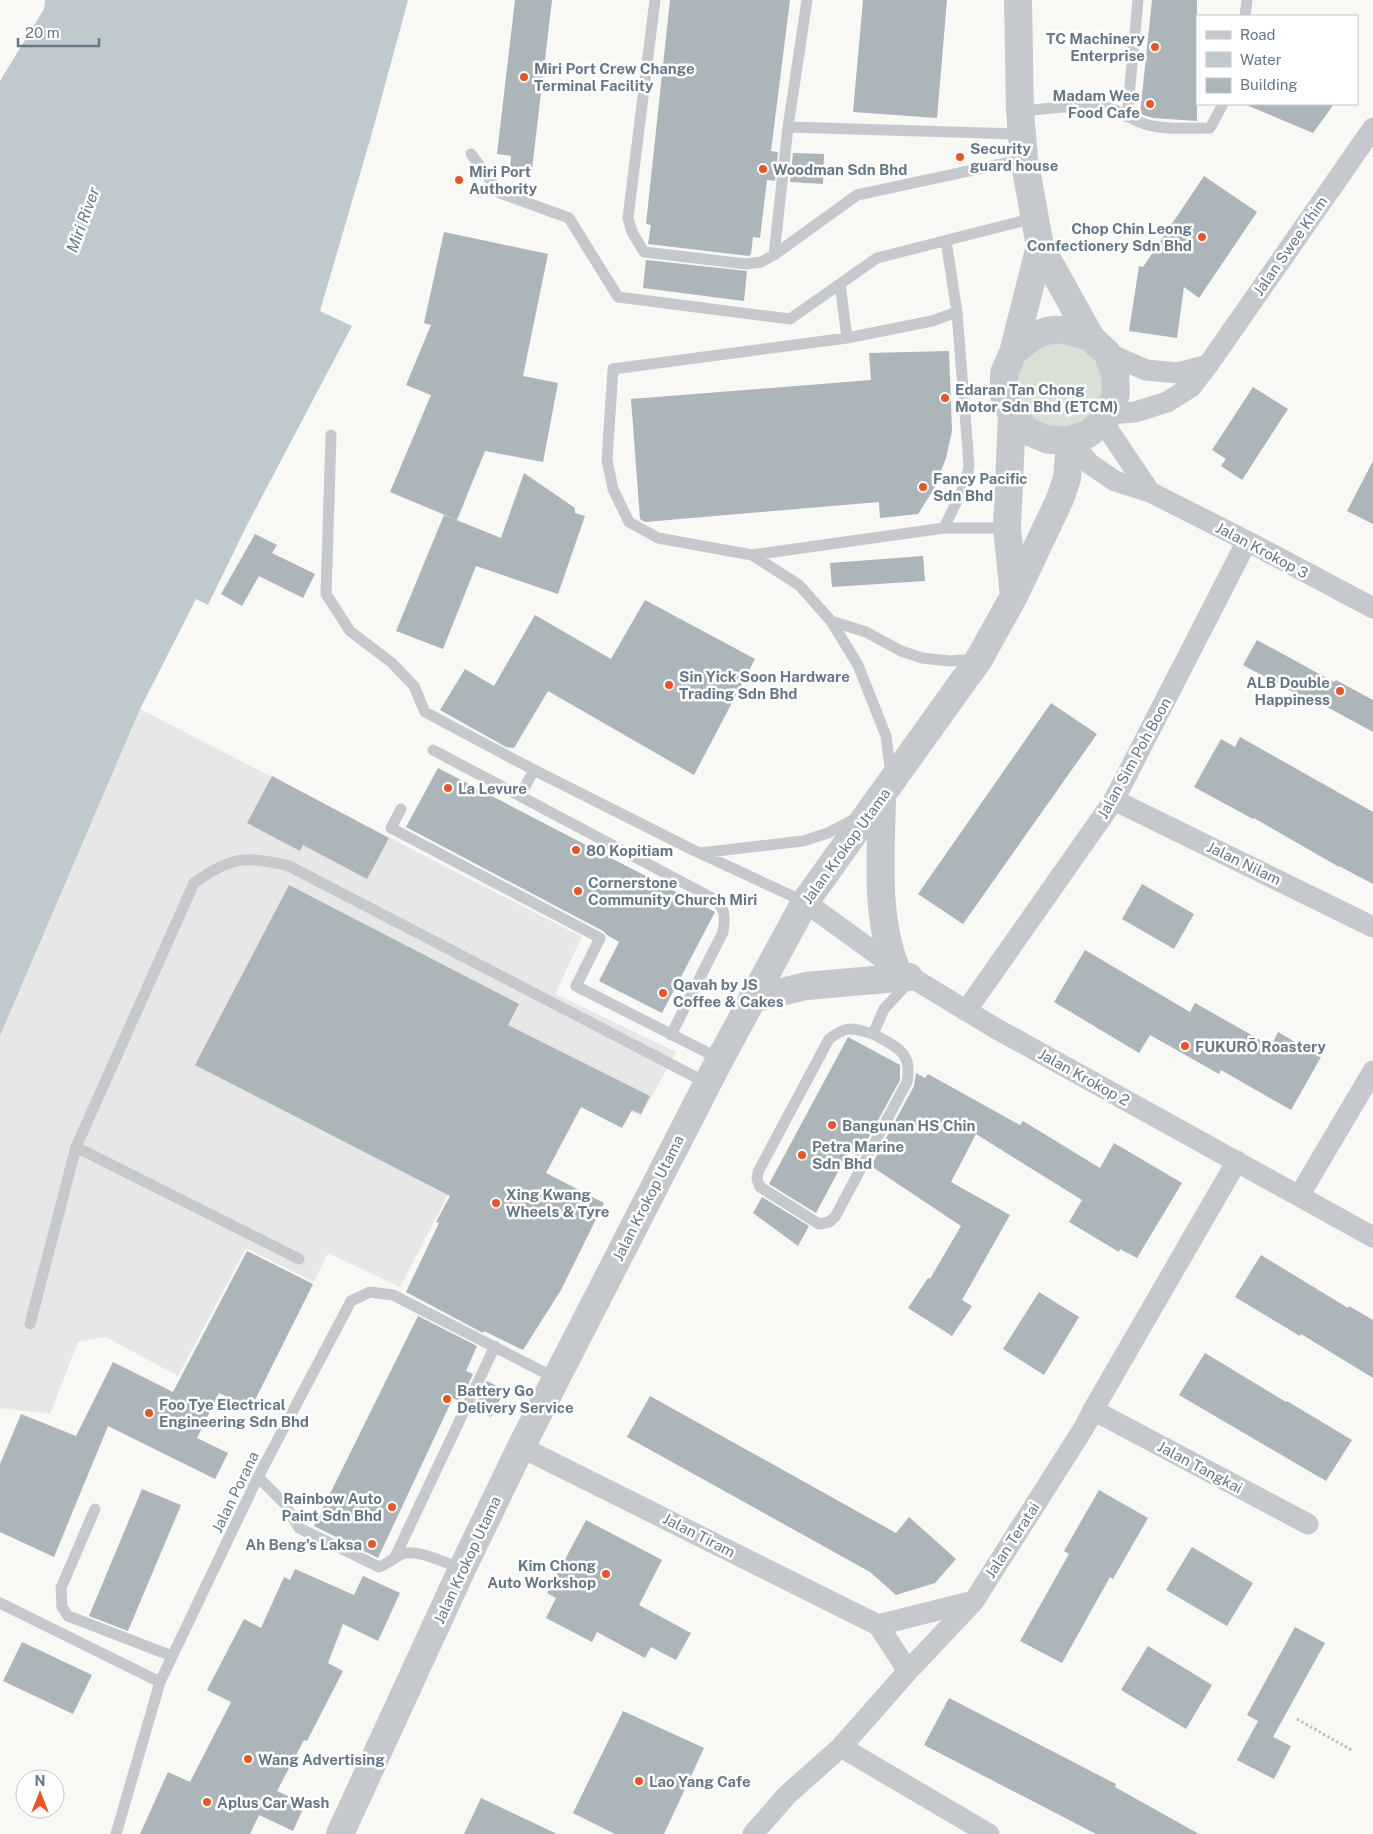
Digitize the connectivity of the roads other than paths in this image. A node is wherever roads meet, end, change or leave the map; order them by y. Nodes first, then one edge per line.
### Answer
1 (655, 0) edge
2 (807, 0) edge
3 (1018, 0) edge
4 (1138, 0) edge
5 (1247, 0) edge
6 (1245, 15) edge
7 (1222, 105) edge
8 (1127, 117) junction
9 (788, 127) junction
10 (1373, 128) edge
11 (1022, 135) junction
12 (471, 154) dead end
13 (1034, 218) junction
14 (946, 241) junction
15 (1040, 246) junction
16 (774, 255) junction
17 (840, 284) junction
18 (956, 312) junction
19 (847, 338) junction
20 (1099, 346) junction
21 (1013, 353) junction
22 (1208, 365) junction
23 (1012, 415) junction
24 (1106, 418) junction
25 (331, 435) dead end
26 (1070, 440) junction
27 (1150, 492) junction
28 (944, 528) junction
29 (1007, 528) junction
30 (1247, 541) junction
31 (752, 555) junction
32 (1014, 596) junction
33 (1373, 608) edge
34 (831, 621) junction
35 (979, 659) junction
36 (433, 750) dead end
37 (534, 770) junction
38 (520, 796) junction
39 (882, 796) junction
40 (1114, 800) junction
41 (401, 809) dead end
42 (699, 853) junction
43 (805, 902) junction
44 (1373, 927) edge
45 (906, 975) junction
46 (752, 998) junction
47 (966, 1011) junction
48 (872, 1034) junction
49 (672, 1035) junction
50 (720, 1059) junction
51 (1373, 1071) edge
52 (707, 1083) junction
53 (76, 1147) junction
54 (1238, 1161) junction
55 (1299, 1196) junction
56 (1373, 1237) edge
57 (299, 1258) dead end
58 (30, 1324) dead end
59 (495, 1346) junction
60 (557, 1379) junction
61 (1093, 1410) junction
62 (521, 1447) junction
63 (258, 1477) junction
64 (96, 1509) dead end
65 (1308, 1524) dead end
66 (394, 1559) junction
67 (462, 1569) junction
68 (974, 1601) junction
69 (0, 1604) edge
70 (878, 1625) junction
71 (172, 1656) junction
72 (908, 1671) junction
73 (160, 1682) junction
74 (841, 1747) junction
75 (116, 1834) edge
76 (340, 1834) edge
77 (753, 1834) edge
78 (989, 1834) edge

1 - 16 lane
2 - 9 lane
3 - 11 street
4 - 8 lane
5 - 6 lane
7 - 8 lane
8 - 11 lane
9 - 11 lane
9 - 16 lane
10 - 22 street, Jalan Swee Khim
11 - 13 street
11 - 16 lane
12 - 17 lane
13 - 14 lane
13 - 15 street
14 - 17 lane
14 - 18 lane
15 - 20 street
15 - 21 street
17 - 19 lane
18 - 19 lane
18 - 28 lane
19 - 31 lane
20 - 21 street
20 - 22 street
20 - 24 street
21 - 23 street
22 - 24 street, Jalan Swee Khim
23 - 26 street
23 - 29 street
24 - 26 street
24 - 27 street, Jalan Krokop 3
25 - 37 lane
26 - 27 street, Jalan Krokop 3
26 - 32 street, Jalan Krokop Utama
27 - 30 street, Jalan Krokop 3
28 - 29 lane
28 - 31 lane
29 - 32 street
30 - 33 street, Jalan Krokop 3
30 - 40 street, Jalan Sim Poh Boon
31 - 34 lane
32 - 35 street, Jalan Krokop Utama
34 - 35 lane
34 - 39 lane
35 - 39 street, Jalan Krokop Utama
36 - 38 lane
37 - 38 lane
37 - 42 lane
38 - 49 lane
39 - 42 lane
39 - 43 street, Jalan Krokop Utama
39 - 45 street
40 - 44 street, Jalan Nilam
40 - 47 street, Jalan Sim Poh Boon
41 - 49 lane
42 - 43 lane
43 - 45 street, Jalan Krokop 2
43 - 46 street, Jalan Krokop Utama
45 - 46 street
45 - 47 street, Jalan Krokop 2
45 - 48 lane
46 - 50 street, Jalan Krokop Utama
47 - 54 street, Jalan Krokop 2
48 - 48 lane
49 - 50 lane
50 - 52 street, Jalan Krokop Utama
51 - 55 street
52 - 53 lane
52 - 60 street, Jalan Krokop Utama
53 - 57 lane
53 - 58 lane
54 - 55 street, Jalan Krokop 2
54 - 61 street, Jalan Teratai
55 - 56 street, Jalan Krokop 2
59 - 60 lane, Jalan Porana
59 - 63 lane, Jalan Porana
59 - 66 lane
60 - 62 street, Jalan Krokop Utama
61 - 65 street, Jalan Tangkai
61 - 68 street, Jalan Teratai
62 - 67 street, Jalan Krokop Utama
62 - 70 street, Jalan Tiram
63 - 66 lane
63 - 71 lane, Jalan Porana
64 - 71 lane
66 - 67 lane
67 - 76 street, Jalan Krokop Utama
68 - 70 street
68 - 72 street, Jalan Teratai
69 - 73 lane
70 - 72 street
71 - 73 lane, Jalan Porana
72 - 74 street, Jalan Teratai
73 - 75 lane, Jalan Porana
74 - 77 street, Jalan Teratai
74 - 78 street

